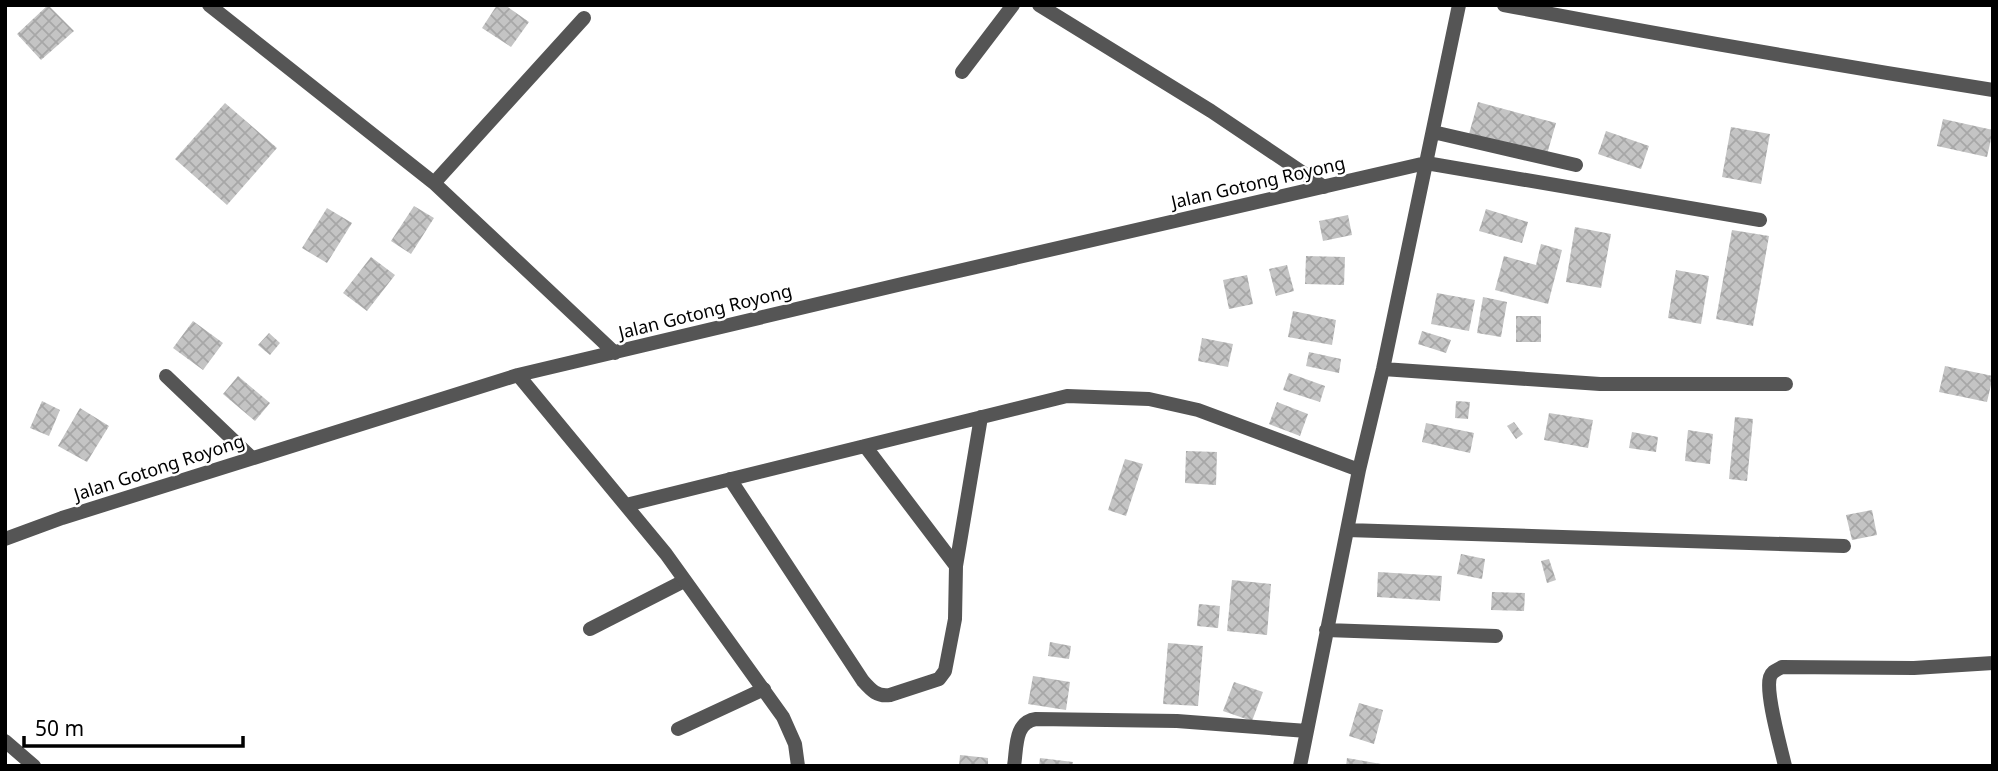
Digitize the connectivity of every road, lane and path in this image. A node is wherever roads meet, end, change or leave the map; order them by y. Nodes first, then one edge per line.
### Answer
1 (209, 5) edge
2 (1013, 5) edge
3 (1039, 5) edge
4 (1459, 5) edge
5 (1504, 5) edge
6 (584, 18) dead end
7 (962, 72) dead end
8 (1993, 90) edge
9 (1433, 132) junction
10 (1426, 163) junction
11 (1576, 165) dead end
12 (434, 183) junction
13 (1324, 187) junction
14 (1760, 220) dead end
15 (615, 353) junction
16 (1382, 369) junction
17 (166, 376) dead end
18 (518, 376) junction
19 (1786, 384) dead end
20 (981, 417) junction
21 (865, 446) junction
22 (252, 458) junction
23 (1359, 470) junction
24 (730, 479) junction
25 (626, 505) junction
26 (1347, 530) junction
27 (5, 539) edge
28 (1844, 546) dead end
29 (956, 566) junction
30 (684, 580) junction
31 (590, 629) dead end
32 (1326, 630) junction
33 (1496, 636) dead end
34 (1993, 663) edge
35 (764, 689) junction
36 (678, 729) dead end
37 (1307, 731) junction
38 (5, 741) edge
39 (34, 766) edge
40 (798, 766) edge
41 (1014, 766) edge
42 (1300, 766) edge
43 (1785, 766) edge

1 - 12 street
2 - 7 street
3 - 13 street
4 - 9 street
5 - 8 street
6 - 12 street
9 - 10 street
9 - 11 street
10 - 13 street, Jalan Gotong Royong
10 - 14 street
10 - 16 street
12 - 15 street
13 - 15 street, Jalan Gotong Royong
15 - 18 street, Jalan Gotong Royong
16 - 19 street
16 - 23 street
17 - 22 street
18 - 22 street, Jalan Gotong Royong
18 - 25 street
20 - 21 street
20 - 23 street
20 - 29 street
21 - 24 street
21 - 29 street
22 - 27 street, Jalan Gotong Royong
23 - 26 street
24 - 25 street
24 - 29 street
25 - 30 street
26 - 28 street
26 - 32 street
30 - 31 street
30 - 35 street
32 - 33 street
32 - 37 street
34 - 43 street
35 - 36 street
35 - 40 street
37 - 41 street
37 - 42 street
38 - 39 street

